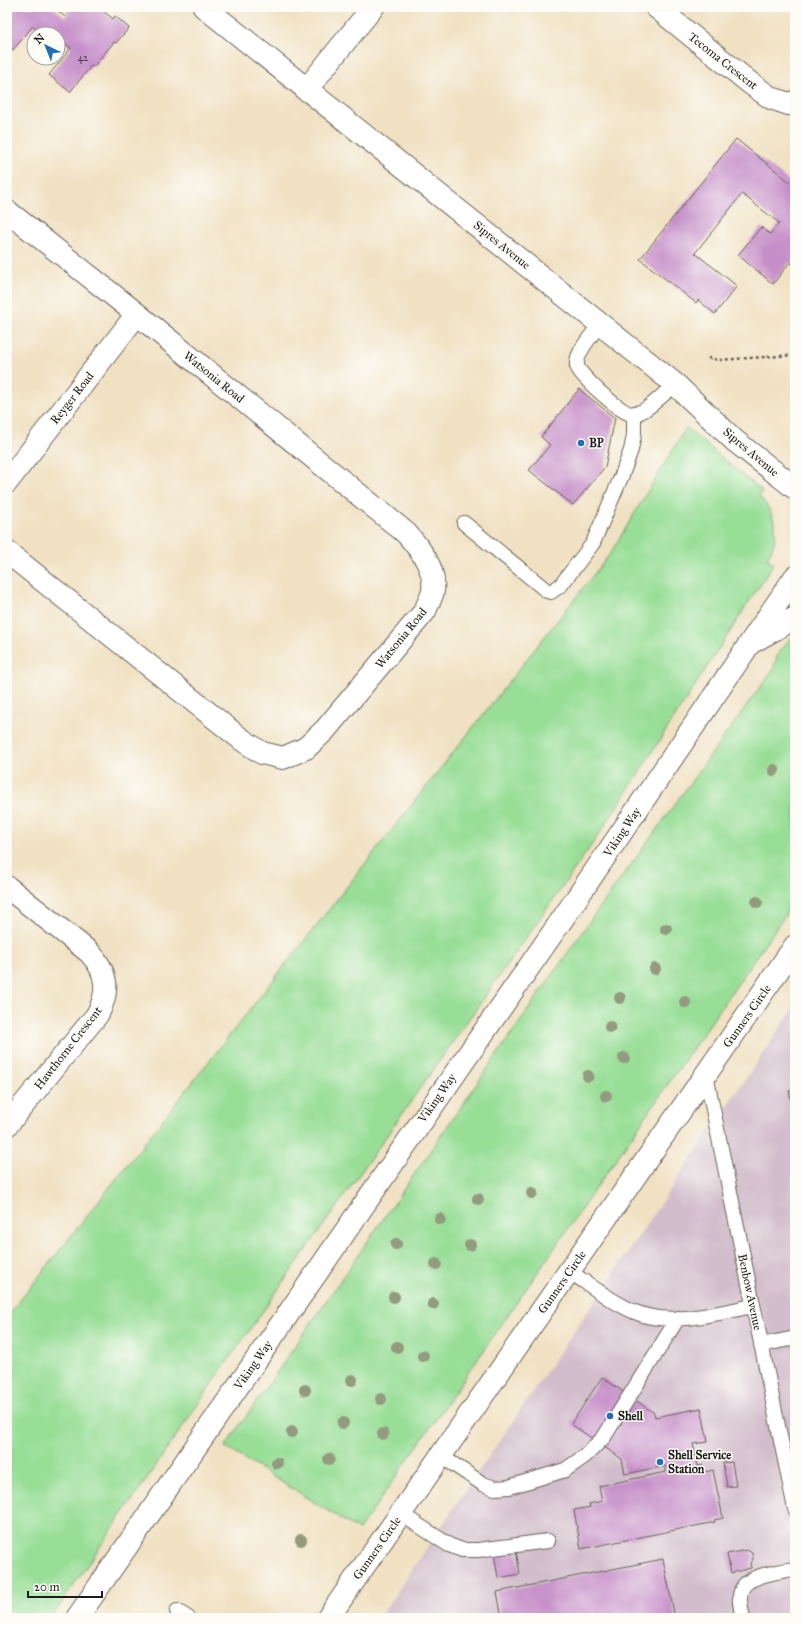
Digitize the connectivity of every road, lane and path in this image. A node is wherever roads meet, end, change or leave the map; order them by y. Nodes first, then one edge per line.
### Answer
1 (204, 7) edge
2 (373, 7) edge
3 (656, 7) edge
4 (306, 90) junction
5 (795, 102) edge
6 (7, 211) edge
7 (137, 314) junction
8 (600, 324) junction
9 (795, 355) edge
10 (708, 358) dead end
11 (676, 384) junction
12 (634, 413) junction
13 (7, 482) edge
14 (795, 488) edge
15 (464, 523) dead end
16 (7, 552) edge
17 (795, 577) edge
18 (795, 618) edge
19 (749, 644) junction
20 (7, 887) edge
21 (795, 946) edge
22 (706, 1075) junction
23 (7, 1125) edge
24 (569, 1271) junction
25 (753, 1306) junction
26 (678, 1318) junction
27 (795, 1338) edge
28 (761, 1345) junction
29 (440, 1456) junction
30 (794, 1504) edge
31 (401, 1514) junction
32 (548, 1541) dead end
33 (795, 1568) edge
34 (77, 1618) edge
35 (328, 1618) edge
36 (743, 1618) edge

1 - 4 street, Sipres Avenue
2 - 4 street
3 - 5 street, Tecoma Crescent
4 - 8 street, Sipres Avenue
6 - 7 street, Watsonia Road
7 - 13 street, Reyger Road
7 - 16 street, Watsonia Road
8 - 11 street, Sipres Avenue
8 - 12 lane
9 - 10 path
11 - 12 lane
11 - 14 street, Sipres Avenue
12 - 15 lane
17 - 19 street, Viking Way
18 - 19 street
19 - 34 street, Viking Way
20 - 23 street, Hawthorne Crescent
21 - 22 street, Gunners Circle
22 - 24 street, Gunners Circle
22 - 25 lane, Benbow Avenue
24 - 26 lane
24 - 29 street, Gunners Circle
25 - 26 lane
25 - 28 lane, Benbow Avenue
26 - 29 lane
27 - 28 lane
28 - 30 lane, Benbow Avenue
29 - 31 street, Gunners Circle
31 - 32 lane
31 - 35 street, Gunners Circle
33 - 36 lane

